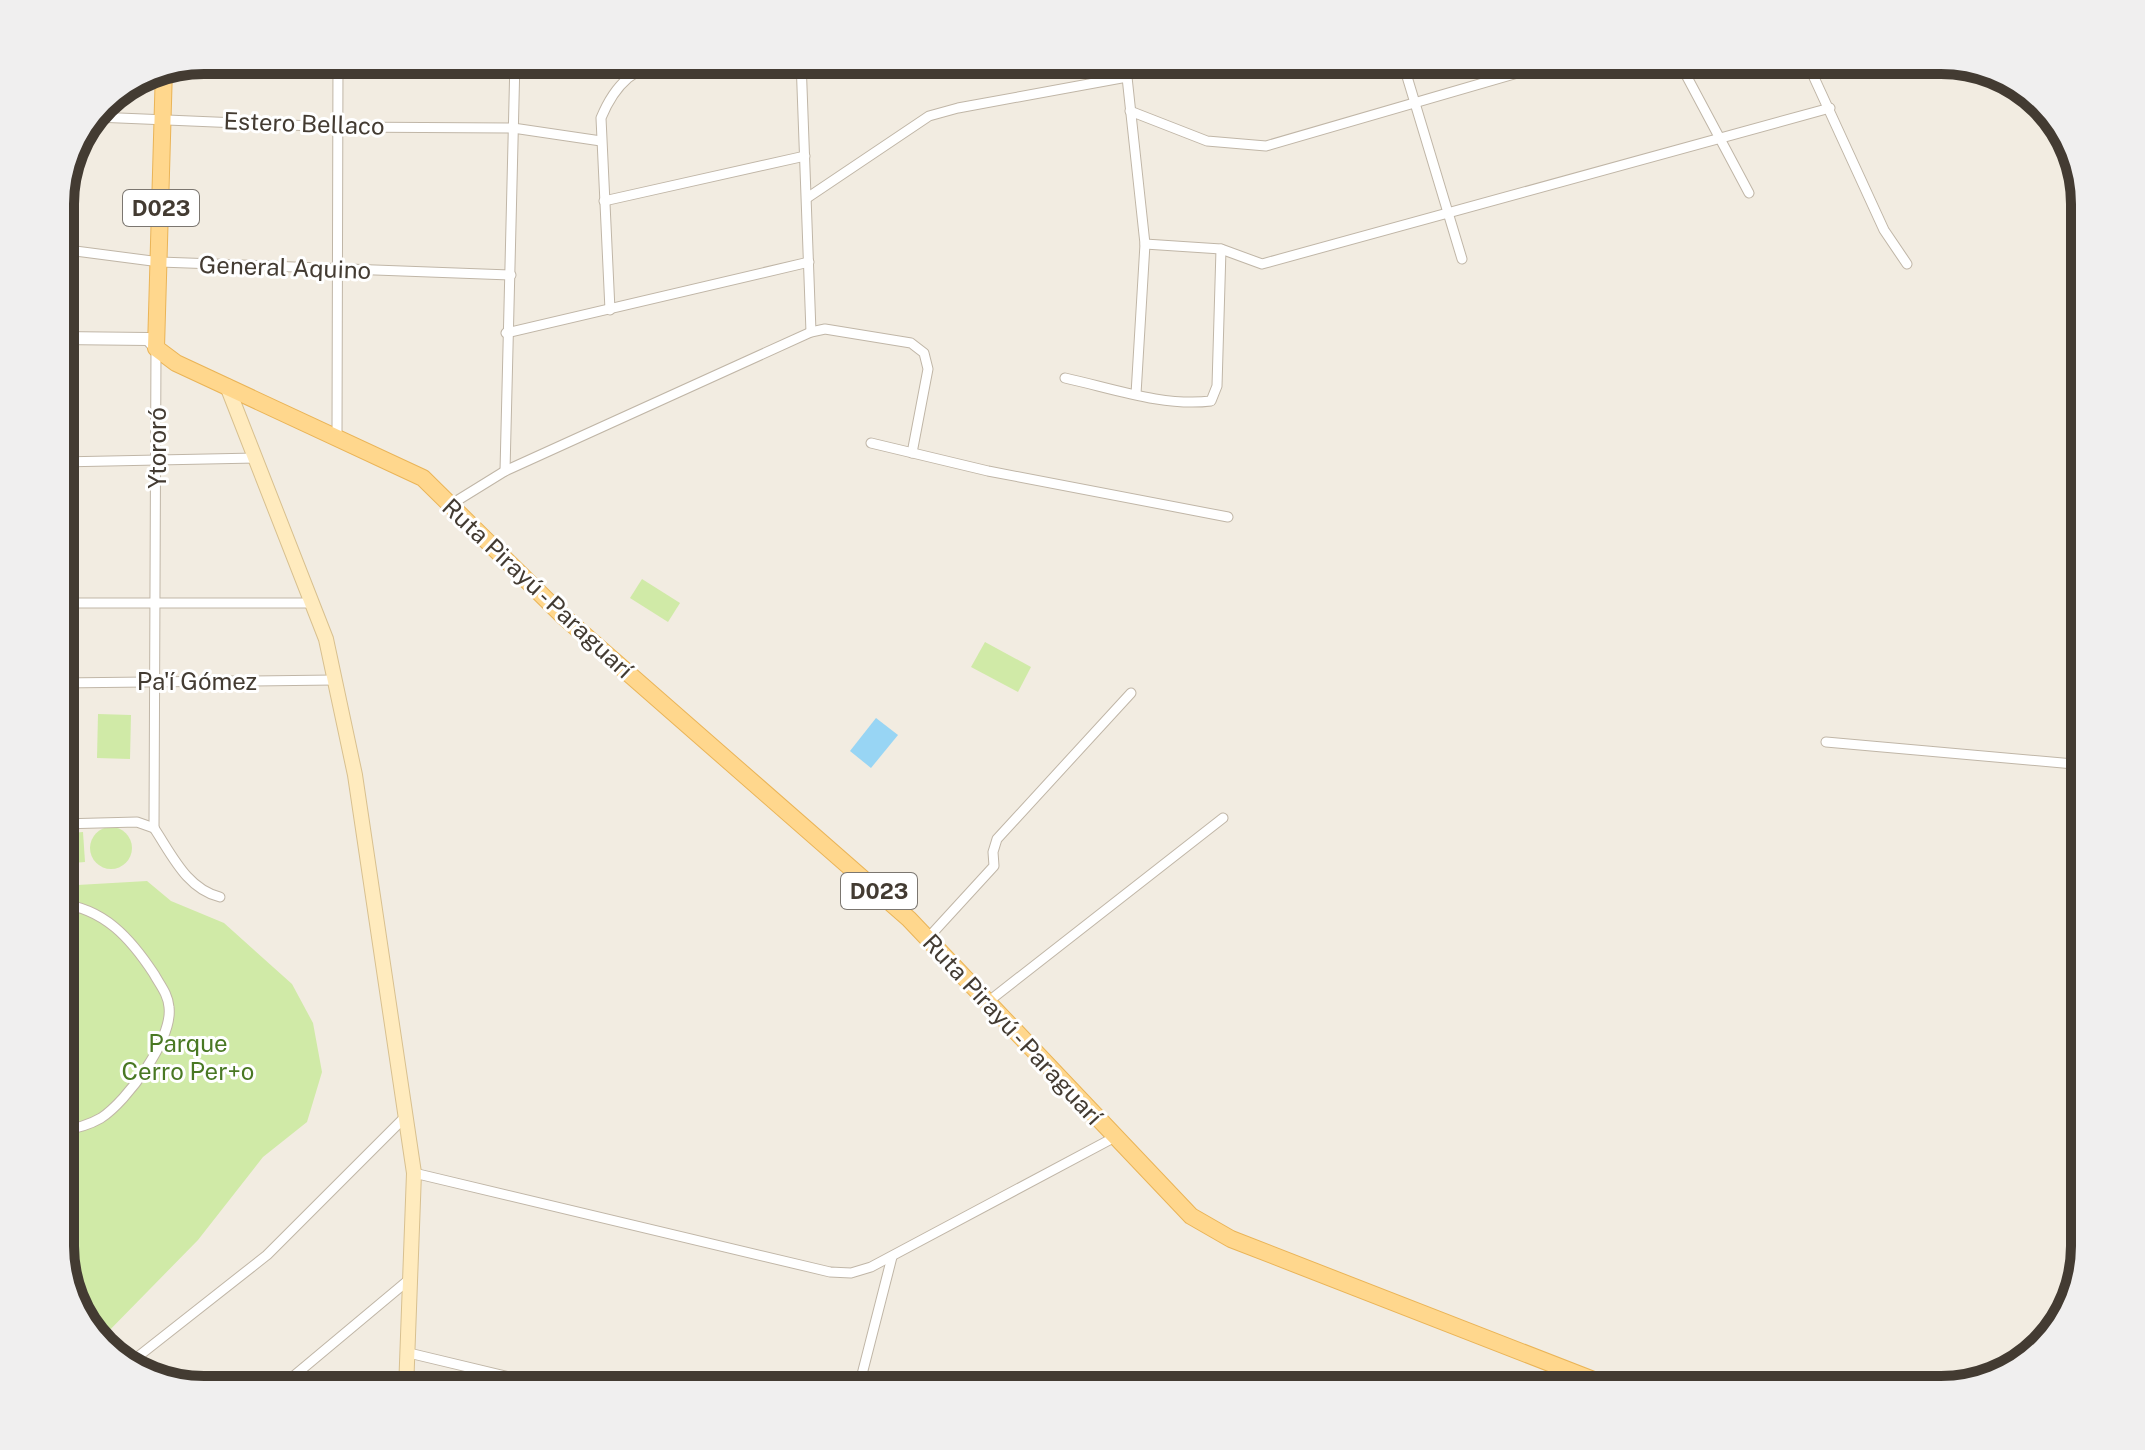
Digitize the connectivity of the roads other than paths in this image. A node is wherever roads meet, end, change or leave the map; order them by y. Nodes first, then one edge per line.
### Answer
1 (338, 74) edge
2 (515, 74) edge
3 (630, 74) edge
4 (802, 74) edge
5 (1126, 74) edge
6 (1406, 74) edge
7 (1513, 74) edge
8 (1685, 74) edge
9 (1813, 74) edge
10 (1127, 77) junction
11 (164, 81) edge
12 (1413, 103) junction
13 (1830, 108) junction
14 (1130, 111) junction
15 (108, 117) edge
16 (164, 117) junction
17 (336, 127) junction
18 (513, 128) junction
19 (1719, 138) junction
20 (601, 141) junction
21 (805, 156) junction
22 (1749, 193) dead end
23 (807, 198) junction
24 (604, 201) junction
25 (1447, 212) junction
26 (1145, 244) junction
27 (1221, 249) junction
28 (74, 251) edge
29 (1462, 259) dead end
30 (160, 262) junction
31 (809, 262) junction
32 (1907, 264) dead end
33 (338, 269) junction
34 (511, 275) junction
35 (610, 310) junction
36 (811, 332) junction
37 (506, 333) junction
38 (74, 338) edge
39 (156, 348) junction
40 (1065, 378) dead end
41 (227, 386) junction
42 (1136, 394) junction
43 (337, 435) junction
44 (871, 443) dead end
45 (912, 453) junction
46 (256, 458) junction
47 (74, 462) edge
48 (158, 462) junction
49 (505, 471) junction
50 (450, 505) junction
51 (1228, 517) dead end
52 (74, 603) edge
53 (157, 603) junction
54 (314, 603) junction
55 (334, 680) junction
56 (156, 682) junction
57 (74, 683) edge
58 (1131, 693) dead end
59 (1826, 742) dead end
60 (2071, 764) edge
61 (1223, 818) dead end
62 (74, 824) edge
63 (154, 828) junction
64 (220, 897) dead end
65 (74, 905) edge
66 (928, 938) junction
67 (989, 1001) junction
68 (407, 1115) junction
69 (74, 1126) edge
70 (1115, 1137) junction
71 (414, 1173) junction
72 (892, 1257) junction
73 (411, 1278) junction
74 (409, 1353) junction
75 (139, 1358) edge
76 (294, 1376) edge
77 (407, 1376) edge
78 (505, 1376) edge
79 (862, 1376) edge
80 (1583, 1376) edge

1 - 17 street
2 - 18 street
3 - 20 street
4 - 21 street
5 - 10 street
6 - 12 street
7 - 12 street
8 - 19 street
9 - 13 street
10 - 14 street
10 - 23 street
11 - 16 main road, Ytororó / D023
12 - 14 street
12 - 25 street
13 - 19 street
13 - 32 street
14 - 26 street
15 - 16 street, Estero Bellaco
16 - 17 street, Estero Bellaco
16 - 30 main road, Ytororó / D023
17 - 18 street, Estero Bellaco
17 - 33 street
18 - 20 street, Estero Bellaco
18 - 34 street
19 - 22 street
19 - 25 street
20 - 24 street
21 - 23 street
21 - 24 street
23 - 31 street
24 - 35 street
25 - 27 street
25 - 29 street
26 - 27 street
26 - 42 street
27 - 42 street
28 - 30 street, General Aquino
30 - 33 street, General Aquino
30 - 39 main road, Ytororó / D023
31 - 35 street
31 - 36 street
33 - 34 street, General Aquino
33 - 43 street
34 - 37 street
35 - 37 street
36 - 45 street
36 - 49 street
37 - 49 street
38 - 39 street
39 - 41 main road, Ruta Pirayú - Paraguarí / D023
39 - 48 street, Ytororó
40 - 42 street
41 - 43 main road, Ruta Pirayú - Paraguarí / D023
41 - 46 main road
43 - 50 main road, Ruta Pirayú - Paraguarí / D023
44 - 45 street
45 - 51 street
46 - 48 street
46 - 54 main road
47 - 48 street
48 - 53 street, Ytororó
49 - 50 street
50 - 66 main road, Ruta Pirayú - Paraguarí / D023
52 - 53 street
53 - 54 street
53 - 56 street, Ytororó
54 - 55 main road
55 - 56 street, Pa'í Gómez
55 - 68 main road
56 - 57 street, Pa'í Gómez
56 - 63 street, Ytororó
58 - 66 street
59 - 60 street
61 - 67 street
62 - 63 street
63 - 64 street
65 - 69 street
66 - 67 main road, Ruta Pirayú - Paraguarí / D023
67 - 70 main road, Ruta Pirayú - Paraguarí / D023
68 - 71 main road
68 - 75 street
70 - 72 street
70 - 80 main road, Ruta Pirayú - Paraguarí / D023
71 - 72 street
71 - 73 main road
72 - 79 street
73 - 74 main road
73 - 76 street
74 - 77 main road
74 - 78 street

